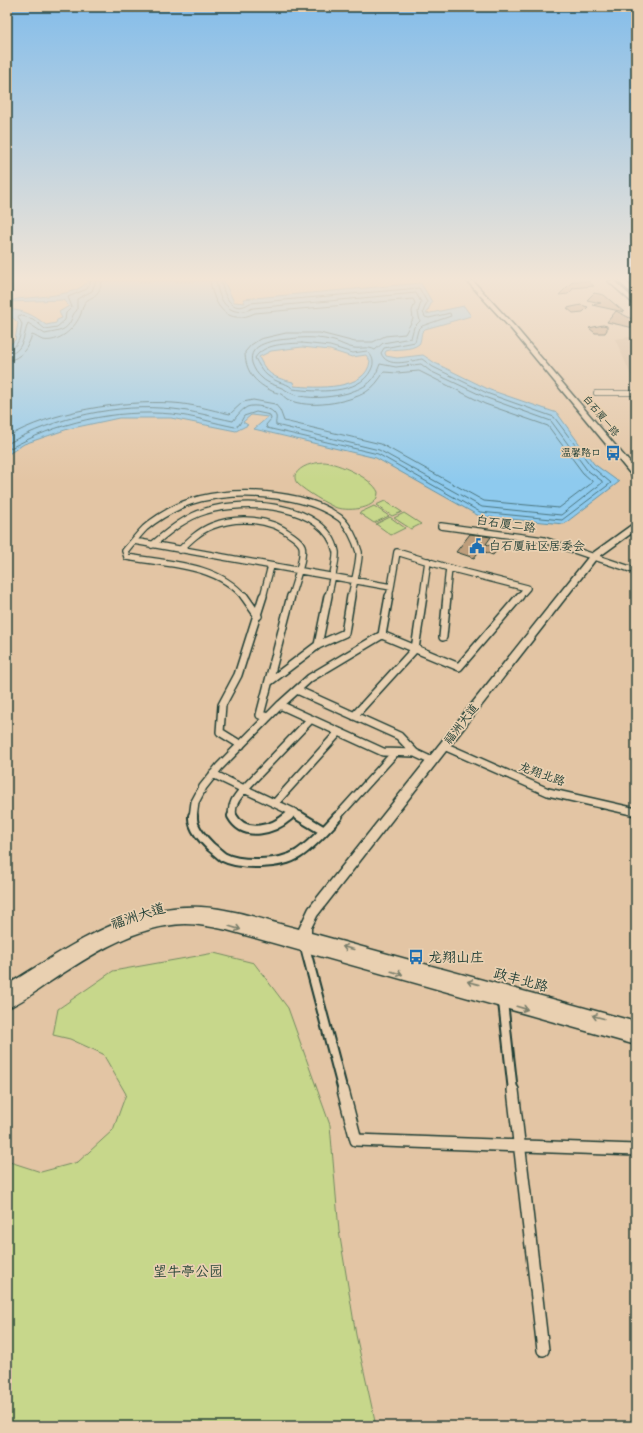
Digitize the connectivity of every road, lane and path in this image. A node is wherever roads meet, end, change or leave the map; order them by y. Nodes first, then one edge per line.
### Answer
1 (530, 348) edge
2 (596, 393) dead end
3 (636, 393) edge
4 (636, 475) edge
5 (441, 526) dead end
6 (636, 526) edge
7 (134, 541) junction
8 (152, 545) junction
9 (180, 550) junction
10 (593, 557) junction
11 (428, 561) junction
12 (270, 566) junction
13 (449, 568) junction
14 (298, 571) junction
15 (636, 571) edge
16 (332, 577) junction
17 (355, 581) junction
18 (391, 587) junction
19 (258, 616) junction
20 (382, 635) junction
21 (443, 636) dead end
22 (318, 645) junction
23 (415, 648) junction
24 (269, 682) junction
25 (297, 690) junction
26 (280, 705) junction
27 (354, 716) junction
28 (268, 717) junction
29 (311, 719) junction
30 (339, 732) junction
31 (241, 745) junction
32 (444, 746) junction
33 (415, 753) junction
34 (394, 754) junction
35 (432, 761) junction
36 (213, 774) junction
37 (244, 789) junction
38 (275, 803) junction
39 (294, 812) junction
40 (636, 812) edge
41 (324, 831) junction
42 (305, 942) junction
43 (7, 992) edge
44 (7, 1002) edge
45 (503, 1002) junction
46 (636, 1028) edge
47 (636, 1039) edge
48 (520, 1145) junction
49 (636, 1150) edge
50 (543, 1350) dead end

1 - 4 street, 白石厦一路
2 - 3 street
5 - 10 street, 白石厦二路
6 - 10 street, 福洲大道
7 - 8 street
7 - 17 street
7 - 19 street
8 - 9 street
8 - 16 street
9 - 12 street
9 - 14 street
10 - 15 street, 白石厦二路
10 - 32 street, 福洲大道
11 - 13 street
11 - 18 street
11 - 23 street
12 - 14 street
12 - 19 street
13 - 21 street
13 - 23 street
14 - 16 street
14 - 24 street
16 - 17 street
16 - 22 street
17 - 18 street
17 - 22 street
18 - 20 street
19 - 31 street
20 - 23 street
20 - 25 street
22 - 24 street
23 - 27 street
24 - 28 street
25 - 26 street
25 - 27 street
26 - 28 street
26 - 29 street
27 - 33 street
28 - 31 street
29 - 30 street
29 - 37 street
30 - 34 street
30 - 38 street
31 - 36 street
32 - 35 street, 福洲大道
32 - 40 street, 龙翔北路
33 - 34 street
33 - 35 street
34 - 41 street
35 - 42 street, 福洲大道
36 - 37 street
36 - 41 street
37 - 38 street
37 - 39 street
38 - 39 street
39 - 41 street
42 - 43 street, 福洲大道
44 -> 42 street, 福洲大道
42 -> 45 street, 政丰北路
46 -> 42 street, 政丰北路
42 - 48 street
45 -> 47 street, 政丰北路
45 - 48 street
48 - 49 street
48 - 50 street

